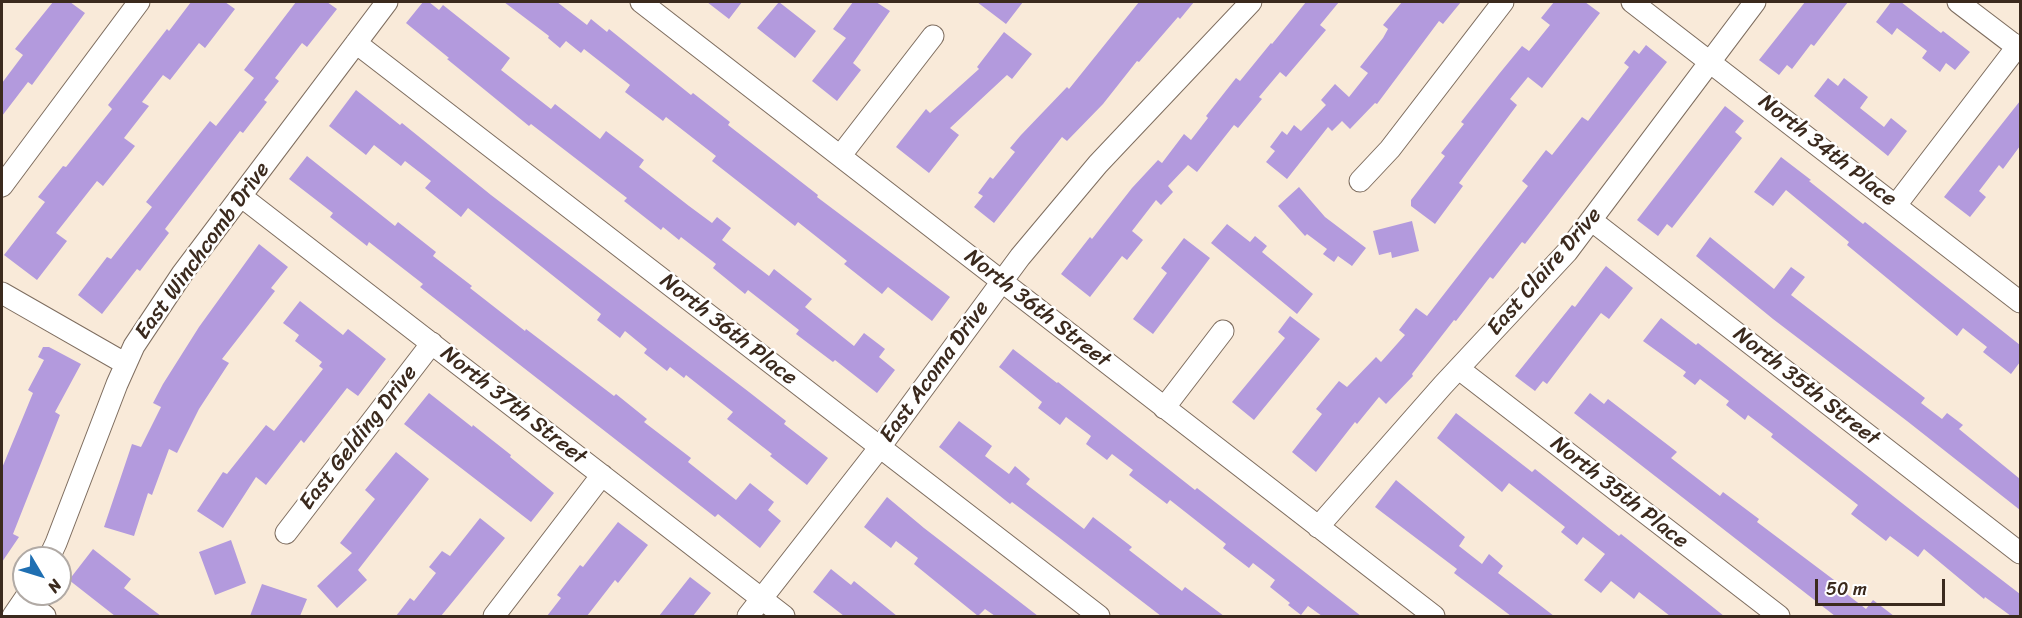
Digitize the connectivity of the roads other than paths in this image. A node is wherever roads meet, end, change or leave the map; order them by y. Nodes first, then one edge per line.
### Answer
1 (139, 2) edge
2 (387, 2) edge
3 (1251, 2) edge
4 (1503, 2) edge
5 (1632, 2) edge
6 (1755, 2) edge
7 (1958, 2) edge
8 (647, 3) edge
9 (933, 36) dead end
10 (356, 43) junction
11 (2019, 46) edge
12 (1711, 62) junction
13 (841, 156) junction
14 (1360, 181) dead end
15 (2, 186) edge
16 (242, 197) junction
17 (1896, 205) junction
18 (1591, 220) junction
19 (1001, 282) junction
20 (2, 293) edge
21 (2020, 302) edge
22 (1223, 331) dead end
23 (432, 343) junction
24 (126, 364) junction
25 (1459, 369) junction
26 (1164, 408) junction
27 (880, 447) junction
28 (602, 475) junction
29 (1318, 527) junction
30 (286, 533) dead end
31 (55, 546) edge
32 (2020, 553) edge
33 (761, 599) junction
34 (27, 606) edge
35 (45, 616) edge
36 (494, 616) edge
37 (748, 616) edge
38 (784, 616) edge
39 (1099, 616) edge
40 (1434, 616) edge
41 (1779, 616) edge

1 - 15 street
2 - 10 street, East Winchcomb Drive
3 - 19 street, East Acoma Drive
4 - 14 street
5 - 12 street, North 34th Place
6 - 12 street, East Claire Drive
7 - 11 street
8 - 13 street, North 36th Street
9 - 13 street
10 - 16 street, East Winchcomb Drive
10 - 27 street, North 36th Place
11 - 17 street
12 - 17 street, North 34th Place
12 - 18 street, East Claire Drive
13 - 19 street, North 36th Street
16 - 23 street, North 37th Street
16 - 24 street, East Winchcomb Drive
17 - 21 street, North 34th Place
18 - 25 street, East Claire Drive
18 - 32 street, North 35th Street
19 - 26 street, North 36th Street
19 - 27 street, East Acoma Drive
20 - 24 street
22 - 26 street
23 - 28 street, North 37th Street
23 - 30 street, East Gelding Drive
24 - 31 street, East Winchcomb Drive
25 - 29 street, East Claire Drive
25 - 41 street, North 35th Place
26 - 29 street, North 36th Street
27 - 33 street, East Acoma Drive
27 - 39 street, North 36th Place
28 - 33 street, North 37th Street
28 - 36 street
29 - 40 street, North 36th Street
33 - 37 street, East Acoma Drive
33 - 38 street, North 37th Street
34 - 35 street

